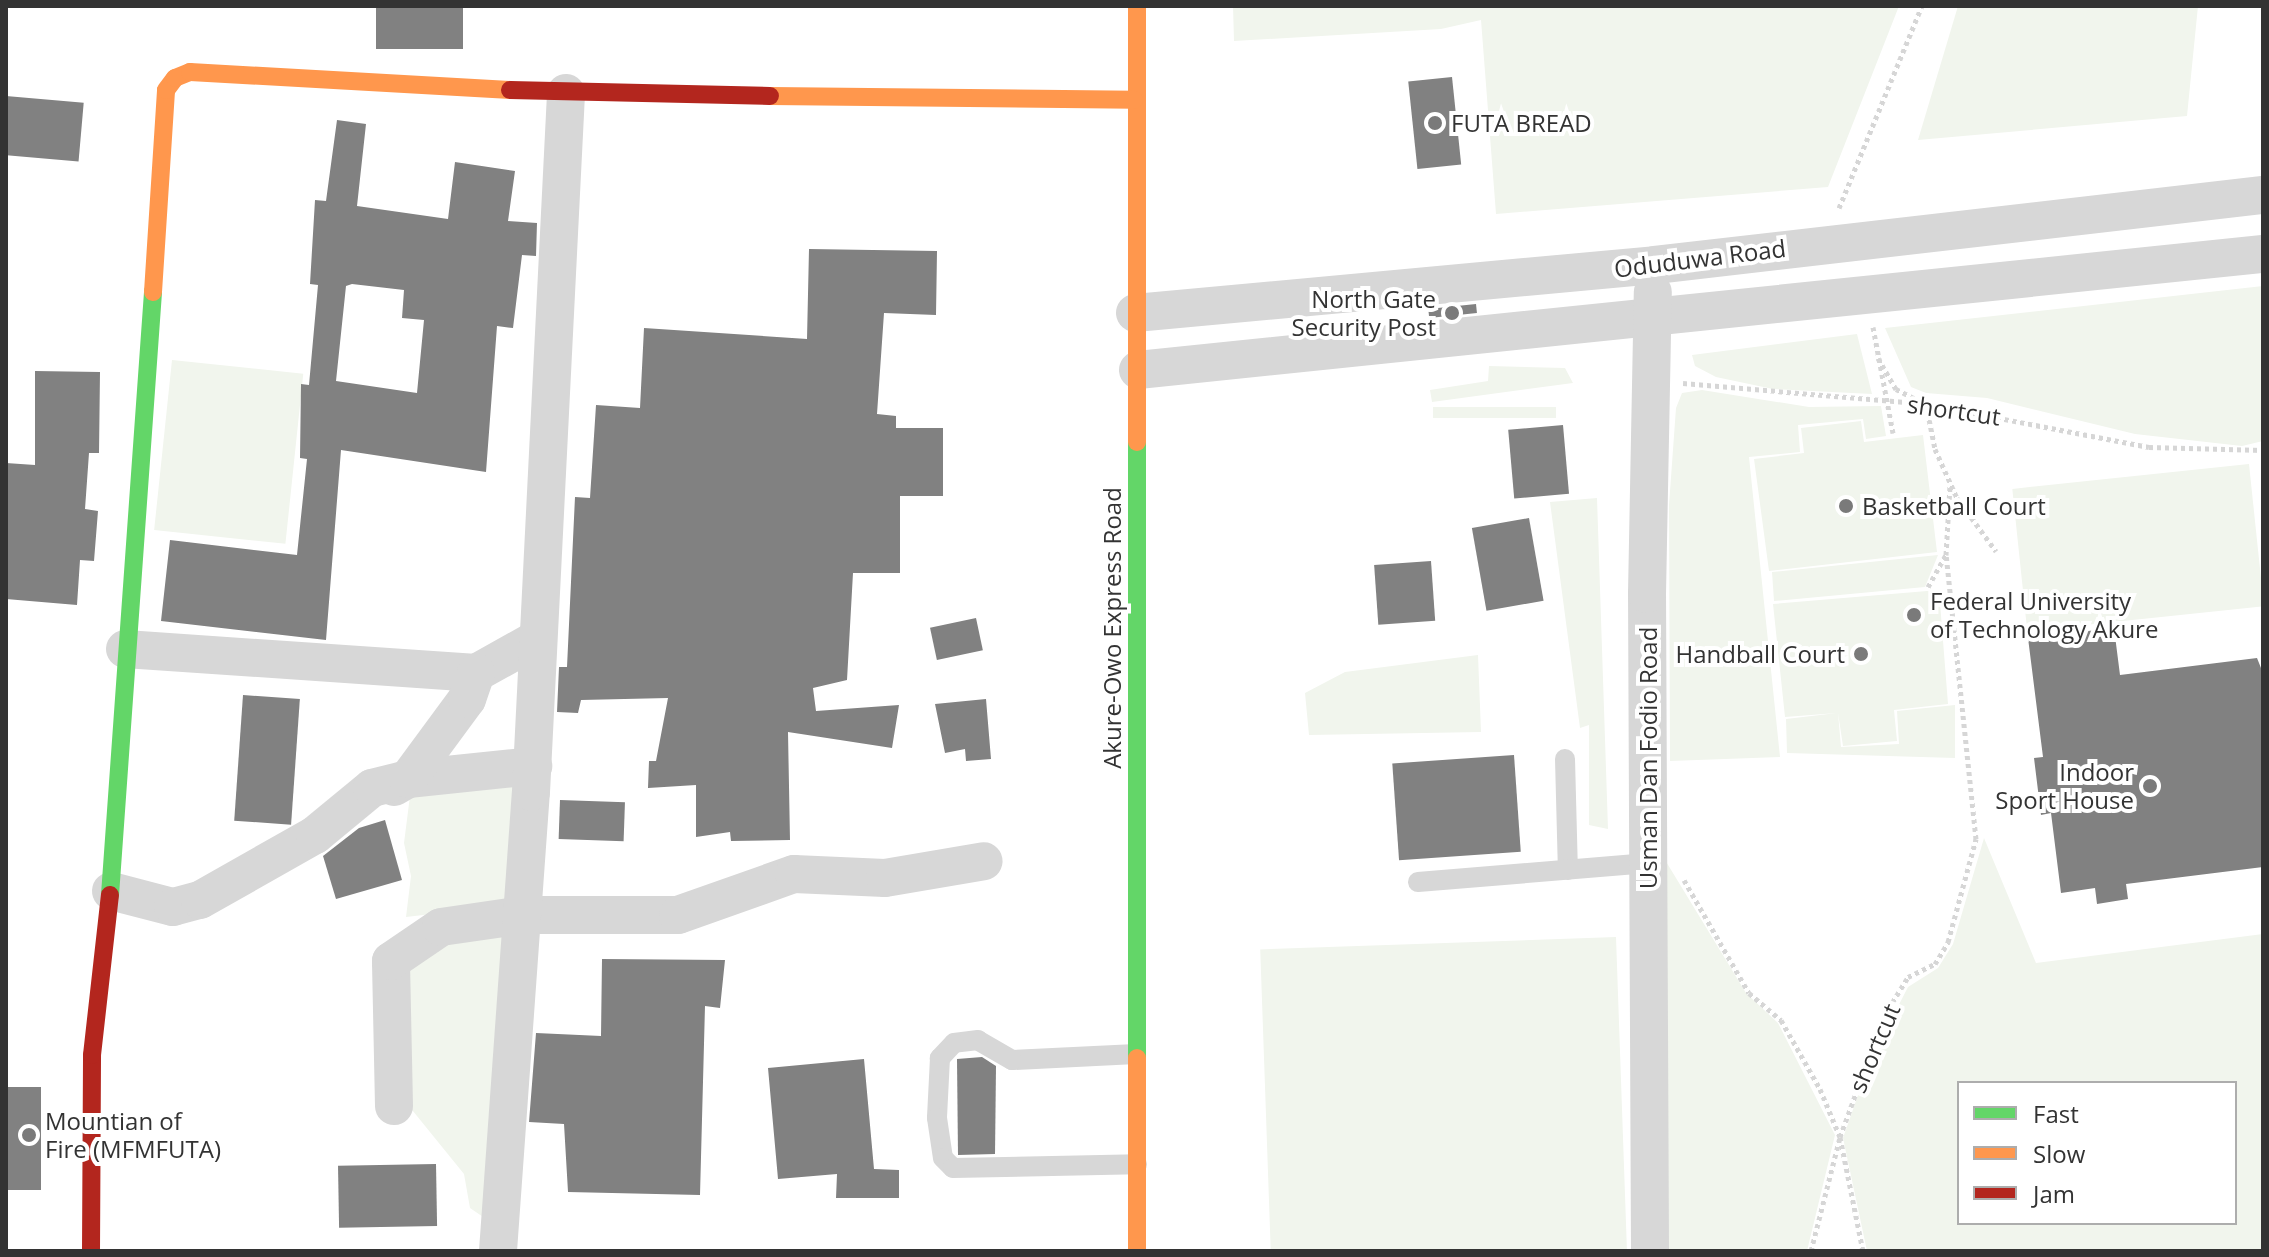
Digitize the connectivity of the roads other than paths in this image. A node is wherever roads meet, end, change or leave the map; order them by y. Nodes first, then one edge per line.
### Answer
1 (1137, 6) edge
2 (566, 93) junction
3 (1134, 100) junction
4 (2263, 195) edge
5 (2263, 254) edge
6 (1655, 265) junction
7 (1305, 299) junction
8 (1135, 313) junction
9 (1652, 317) junction
10 (1309, 349) junction
11 (1138, 370) junction
12 (537, 639) junction
13 (125, 649) junction
14 (476, 673) junction
15 (1565, 759) dead end
16 (533, 766) junction
17 (390, 784) junction
18 (984, 861) dead end
19 (1664, 868) junction
20 (1568, 870) junction
21 (1418, 882) dead end
22 (111, 891) junction
23 (523, 915) junction
24 (1136, 1054) junction
25 (394, 1106) dead end
26 (1137, 1164) junction
27 (91, 1251) edge
28 (498, 1251) edge
29 (1137, 1251) edge
30 (1650, 1251) edge

1 - 3 main road, Akure-Owo Express Road
2 - 3 main road
2 - 12 street
2 - 13 main road
3 - 8 main road, Akure-Owo Express Road
4 - 6 street, Oduduwa Road
5 - 9 street
6 - 7 street, Oduduwa Road
6 - 9 street, Usman Dan Fodio Road
7 - 8 street, Oduduwa Road
7 - 10 street
8 - 11 main road, Akure-Owo Express Road
9 - 10 street
9 - 19 street, Usman Dan Fodio Road
10 - 11 street
11 - 24 main road, Akure-Owo Express Road
12 - 14 street
12 - 16 street
13 - 14 street
13 - 22 main road
14 - 17 street
15 - 20 lane
16 - 17 street
16 - 23 street
17 - 22 street
18 - 23 street
19 - 20 lane
19 - 30 street, Usman Dan Fodio Road
20 - 21 lane
22 - 27 main road
23 - 25 street
23 - 28 street
24 - 26 main road, Akure-Owo Express Road
24 - 26 lane
26 - 29 main road, Akure-Owo Express Road

